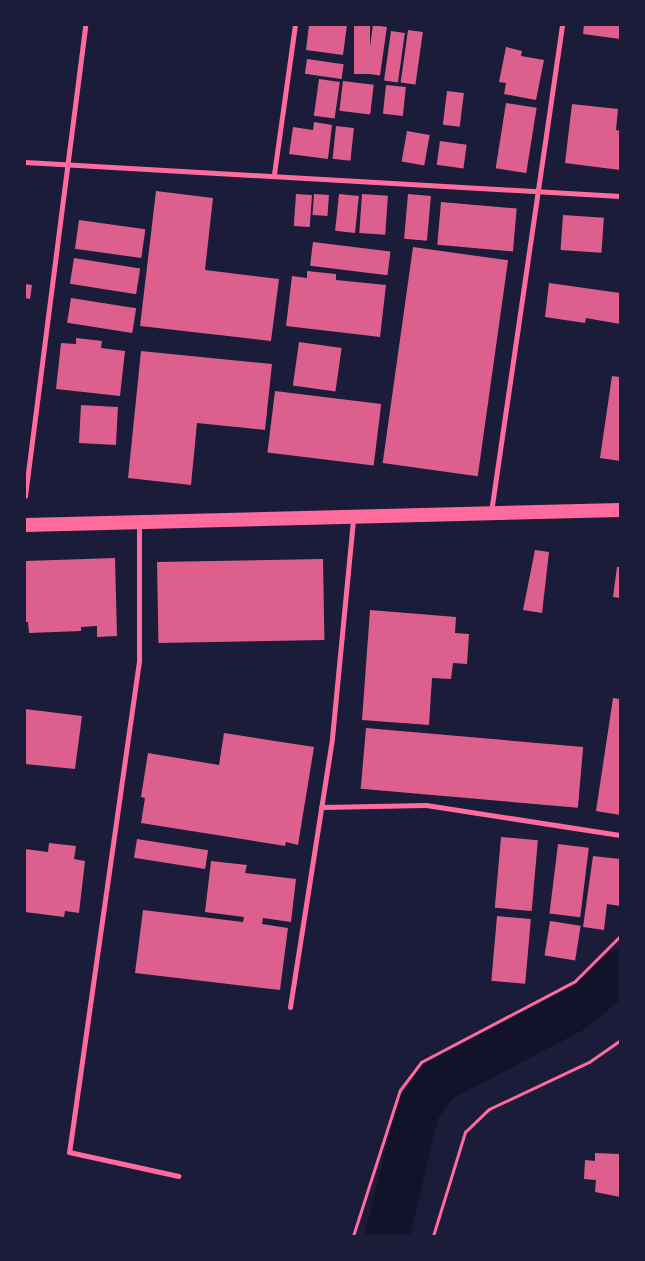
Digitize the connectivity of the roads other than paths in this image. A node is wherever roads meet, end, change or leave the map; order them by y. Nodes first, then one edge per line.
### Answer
1 (86, 25) edge
2 (295, 25) edge
3 (562, 25) edge
4 (25, 162) edge
5 (68, 165) junction
6 (274, 174) junction
7 (540, 191) junction
8 (620, 196) edge
9 (25, 496) edge
10 (620, 510) edge
11 (491, 513) junction
12 (353, 518) junction
13 (139, 522) junction
14 (25, 525) edge
15 (321, 807) junction
16 (620, 835) edge
17 (290, 1007) dead end
18 (178, 1176) dead end

1 - 5 street
2 - 6 street
3 - 7 street
4 - 5 street
5 - 6 street
5 - 9 street
6 - 7 street
7 - 8 street
7 - 11 street
10 - 11 highway
11 - 12 highway
12 - 13 highway
12 - 15 street
13 - 14 highway
13 - 18 street
15 - 16 street
15 - 17 street

